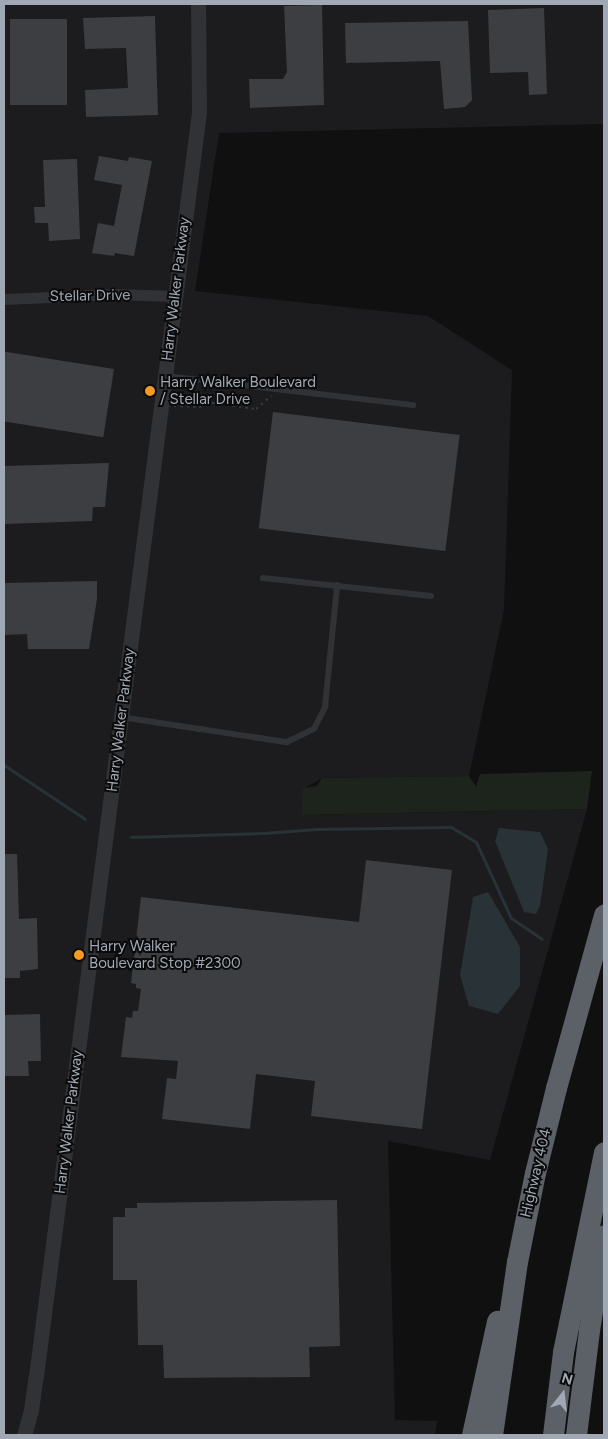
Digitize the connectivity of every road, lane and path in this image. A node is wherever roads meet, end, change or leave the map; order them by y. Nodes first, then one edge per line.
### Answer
1 (198, 4) edge
2 (176, 296) junction
3 (4, 299) edge
4 (165, 376) junction
5 (280, 388) junction
6 (162, 405) junction
7 (413, 405) dead end
8 (263, 578) dead end
9 (337, 586) junction
10 (431, 596) dead end
11 (121, 717) junction
12 (604, 916) edge
13 (604, 1152) edge
14 (604, 1235) edge
15 (517, 1262) junction
16 (24, 1435) edge
17 (472, 1435) edge
18 (492, 1435) edge
19 (553, 1435) edge
20 (576, 1435) edge

1 - 2 street, Harry Walker Parkway
2 - 3 street, Stellar Drive
2 - 4 street, Harry Walker Parkway
4 - 5 lane
4 - 6 street, Harry Walker Parkway
5 - 6 path
5 - 7 lane
6 - 11 street, Harry Walker Parkway
8 - 9 lane
9 - 10 lane
9 - 11 lane
11 - 16 street, Harry Walker Parkway
12 - 15 highway, Highway 404
13 - 19 highway
14 - 20 highway
15 - 17 highway
15 - 18 highway, Highway 404

